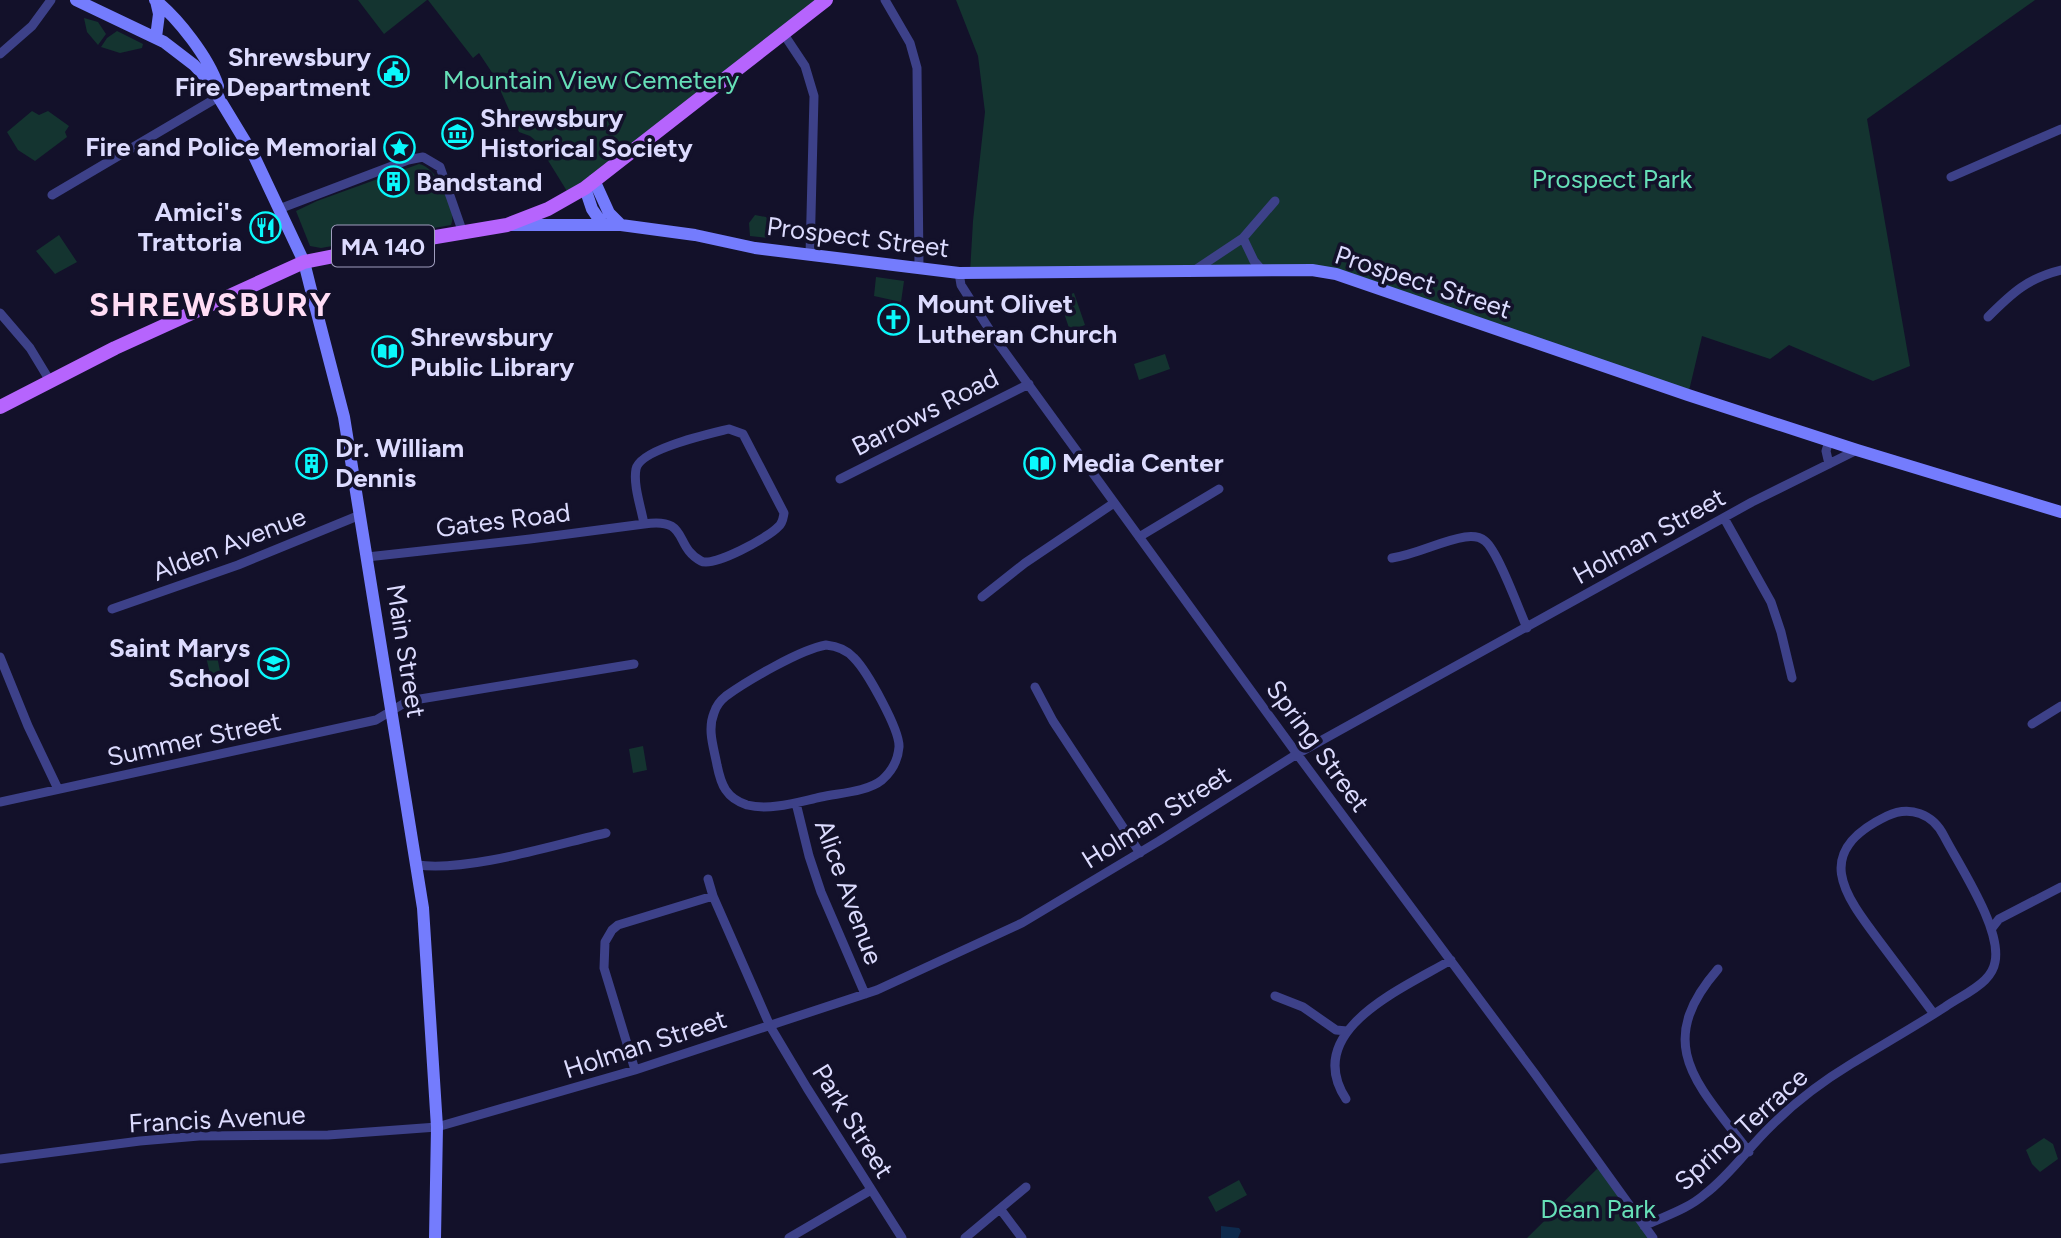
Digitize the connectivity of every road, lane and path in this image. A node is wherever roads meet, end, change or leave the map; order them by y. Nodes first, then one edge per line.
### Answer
1 (51, 0) edge
2 (76, 0) edge
3 (156, 0) edge
4 (826, 0) edge
5 (885, 0) edge
6 (175, 21) junction
7 (783, 33) junction
8 (160, 39) junction
9 (0, 54) edge
10 (220, 96) junction
11 (2061, 129) edge
12 (1951, 177) dead end
13 (590, 184) junction
14 (52, 195) dead end
15 (1275, 201) dead end
16 (279, 209) junction
17 (507, 225) junction
18 (603, 225) junction
19 (621, 225) junction
20 (463, 233) junction
21 (1243, 238) junction
22 (810, 255) junction
23 (304, 262) junction
24 (919, 268) junction
25 (1261, 269) junction
26 (2061, 270) edge
27 (1194, 271) junction
28 (959, 273) junction
29 (0, 313) edge
30 (1988, 317) dead end
31 (50, 381) junction
32 (1029, 384) junction
33 (0, 407) edge
34 (1829, 441) junction
35 (1857, 450) junction
36 (1829, 464) junction
37 (840, 479) dead end
38 (1219, 489) dead end
39 (1114, 503) junction
40 (2061, 512) edge
41 (360, 515) junction
42 (1724, 518) junction
43 (644, 524) junction
44 (1139, 537) junction
45 (367, 557) junction
46 (1392, 558) dead end
47 (982, 597) dead end
48 (112, 609) dead end
49 (1527, 628) junction
50 (0, 657) edge
51 (634, 664) dead end
52 (1791, 678) dead end
53 (1035, 687) dead end
54 (2061, 706) edge
55 (392, 709) junction
56 (2032, 724) dead end
57 (1297, 754) junction
58 (58, 789) junction
59 (0, 802) edge
60 (796, 803) junction
61 (606, 833) dead end
62 (1140, 853) junction
63 (417, 865) junction
64 (708, 879) dead end
65 (2061, 887) edge
66 (713, 896) junction
67 (1992, 928) junction
68 (1451, 960) junction
69 (1718, 969) dead end
70 (865, 994) junction
71 (1275, 996) dead end
72 (1934, 1014) junction
73 (771, 1026) junction
74 (1348, 1031) junction
75 (635, 1070) junction
76 (1346, 1099) dead end
77 (437, 1127) junction
78 (1749, 1152) junction
79 (0, 1159) edge
80 (1026, 1187) dead end
81 (871, 1190) junction
82 (1001, 1210) junction
83 (1644, 1226) junction
84 (435, 1238) edge
85 (789, 1238) edge
86 (902, 1238) edge
87 (965, 1238) edge
88 (1022, 1238) edge
89 (1653, 1238) edge

1 - 9 street
2 - 8 street
3 - 6 street, Main Street
3 - 8 street, Main Street
4 - 7 main road, MA 140
5 - 24 street
6 - 8 street
6 - 10 street, Main Street
7 - 13 main road, MA 140
7 - 22 street
8 - 10 street, Main Street
10 - 14 street
10 - 16 street, Main Street
11 - 12 street
13 - 17 main road, MA 140
13 - 18 street
13 - 19 street
15 - 21 street
16 - 20 street
16 - 23 street, Main Street
17 - 18 street, Prospect Street
17 - 20 main road, MA 140
18 - 19 street, Prospect Street
19 - 22 street, Prospect Street
20 - 23 main road, MA 140
21 - 25 street
21 - 27 street
22 - 24 street, Prospect Street
23 - 31 main road, MA 140
23 - 41 street, Main Street
24 - 28 street, Prospect Street
25 - 27 street, Prospect Street
25 - 34 street, Prospect Street
26 - 30 street
27 - 28 street, Prospect Street
28 - 32 street, Spring Street
29 - 31 street
31 - 33 main road, MA 140
32 - 37 street, Barrows Road
32 - 39 street, Spring Street
34 - 35 street, Prospect Street
34 - 36 street
35 - 36 street, Holman Street
35 - 40 street, Prospect Street
36 - 42 street, Holman Street
38 - 44 street
39 - 44 street, Spring Street
39 - 47 street
41 - 45 street, Main Street
41 - 48 street, Alden Avenue
42 - 49 street, Holman Street
42 - 52 street
43 - 43 street, Gates Road
43 - 45 street, Gates Road
44 - 57 street, Spring Street
45 - 55 street, Main Street
46 - 49 street
49 - 57 street, Holman Street
50 - 58 street
51 - 55 street, Summer Street
53 - 62 street
54 - 56 street
55 - 58 street, Summer Street
55 - 63 street, Main Street
57 - 62 street, Holman Street
57 - 68 street, Spring Street
58 - 59 street, Summer Street
60 - 60 street
60 - 70 street, Alice Avenue
61 - 63 street
62 - 70 street, Holman Street
63 - 77 street, Main Street
64 - 66 street, Park Street
65 - 67 street
66 - 73 street, Park Street
66 - 75 street
67 - 72 street, Spring Terrace
67 - 72 street
68 - 74 street
68 - 83 street, Spring Street
69 - 78 street
70 - 73 street, Holman Street
71 - 74 street
72 - 78 street, Spring Terrace
73 - 75 street, Holman Street
73 - 81 street, Park Street
74 - 76 street
75 - 77 street, Holman Street
77 - 79 street, Francis Avenue
77 - 84 street, Main Street
78 - 83 street, Spring Terrace
80 - 82 street
81 - 85 street
81 - 86 street, Park Street
82 - 87 street
82 - 88 street
83 - 89 street, Spring Street

